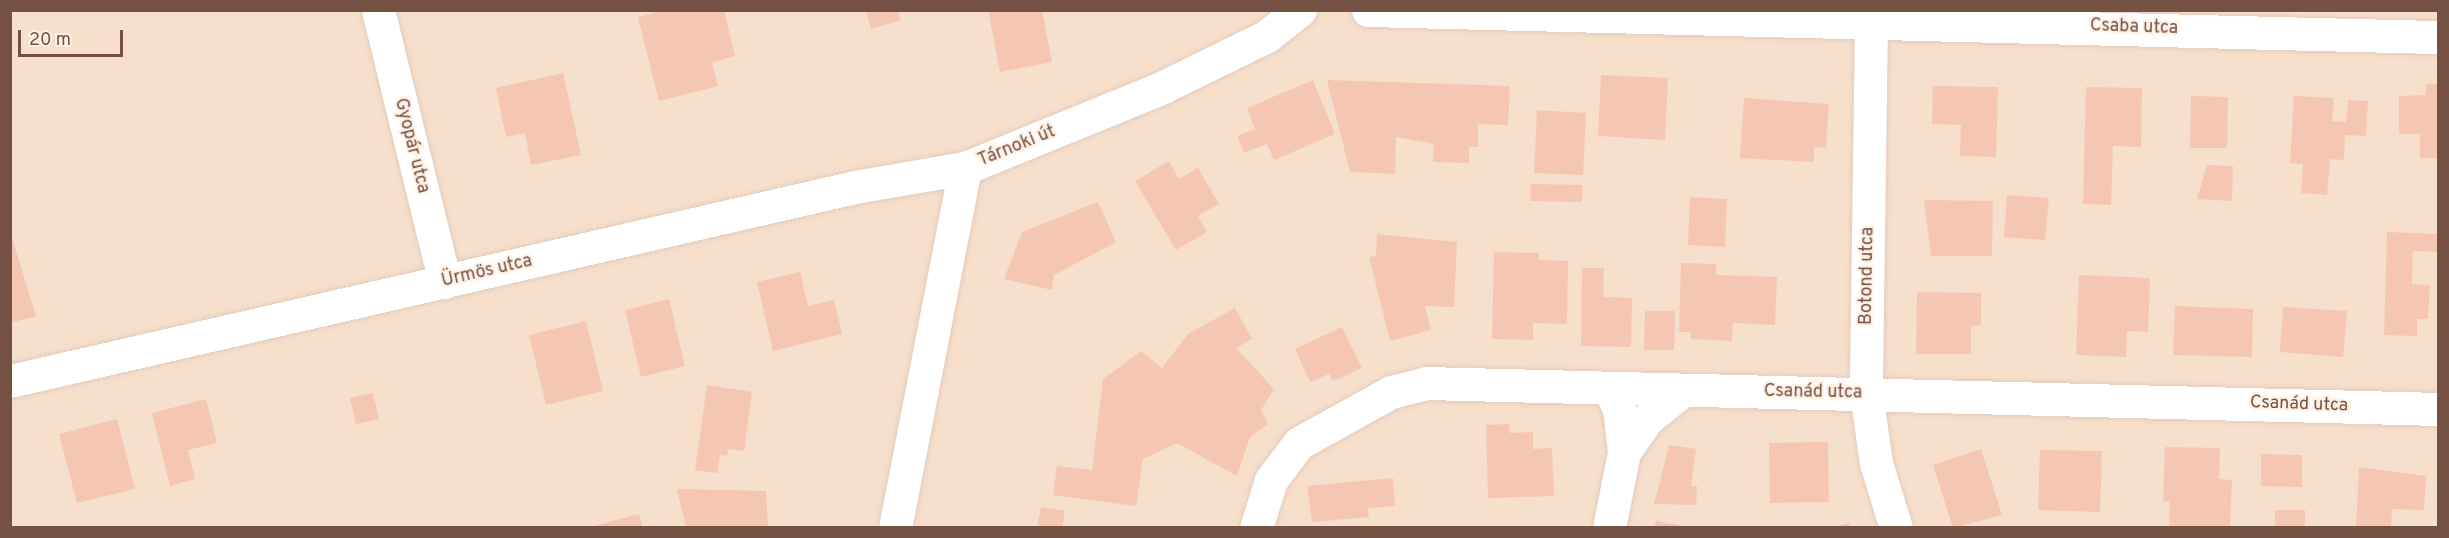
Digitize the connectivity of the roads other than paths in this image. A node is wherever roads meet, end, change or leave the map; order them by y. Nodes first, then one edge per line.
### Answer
1 (378, 10) edge
2 (1300, 10) edge
3 (1387, 12) edge
4 (1871, 20) junction
5 (2439, 37) edge
6 (965, 168) junction
7 (445, 282) junction
8 (10, 381) edge
9 (1610, 390) junction
10 (1682, 391) junction
11 (1866, 393) junction
12 (2439, 409) edge
13 (1624, 452) junction
14 (895, 528) edge
15 (1256, 528) edge
16 (1609, 528) edge
17 (1896, 528) edge

1 - 7 street, Gyopár utca
2 - 6 street, Tárnoki út
3 - 4 street, Csaba utca
4 - 5 street, Csaba utca
4 - 11 street, Botond utca
6 - 7 street, Ürmös utca
6 - 14 street, Tárnoki út
7 - 8 street, Ürmös utca
9 - 10 street, Csanád utca
9 - 13 street
9 - 15 street, Csanád utca
10 - 11 street, Csanád utca
10 - 13 street
11 - 12 street, Csanád utca
11 - 17 street, Botond utca
13 - 16 street

